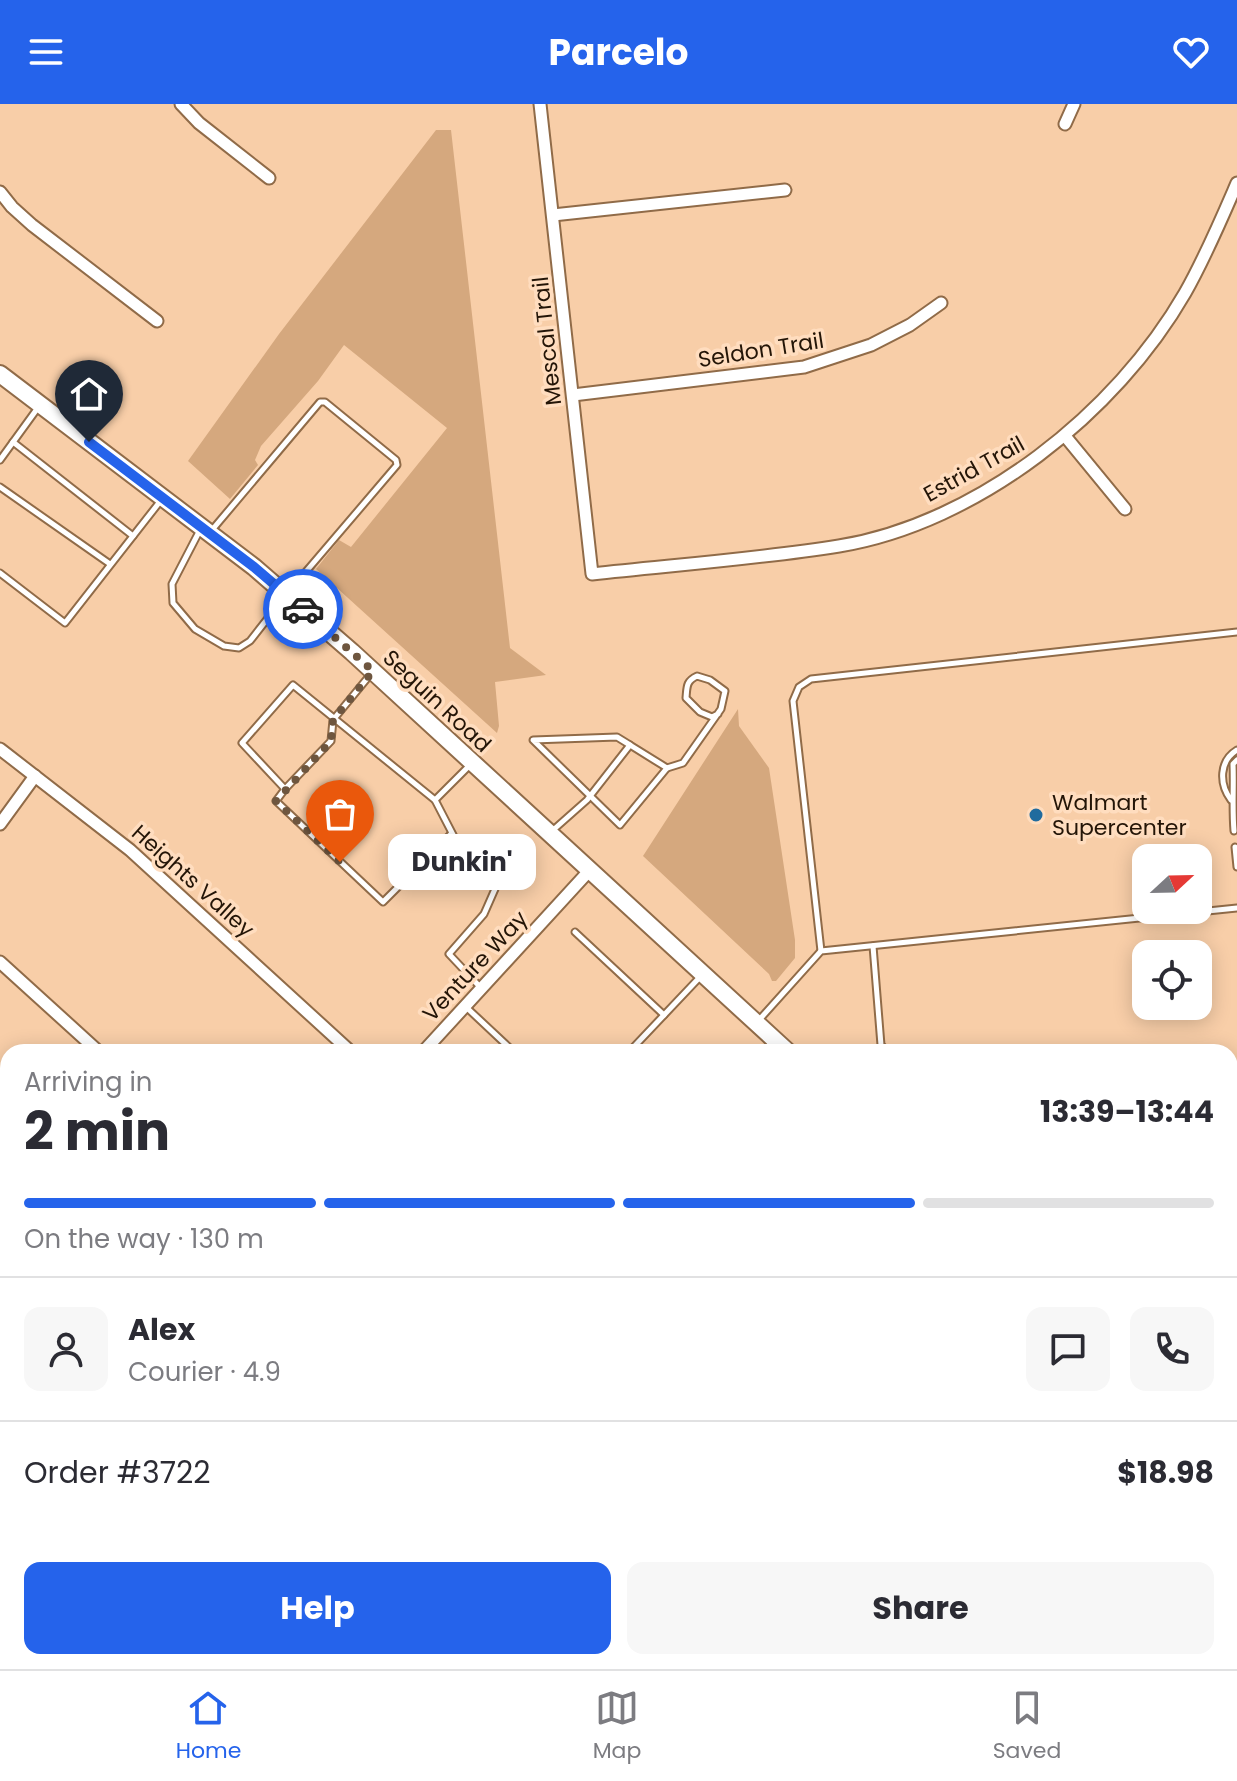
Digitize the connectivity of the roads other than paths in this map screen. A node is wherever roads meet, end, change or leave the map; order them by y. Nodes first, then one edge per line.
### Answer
1 (181, 104) edge
2 (540, 104) edge
3 (1074, 104) edge
4 (1065, 124) dead end
5 (269, 178) dead end
6 (1237, 183) edge
7 (785, 190) dead end
8 (0, 192) edge
9 (553, 215) junction
10 (941, 303) dead end
11 (157, 321) dead end
12 (0, 374) edge
13 (573, 395) junction
14 (40, 405) junction
15 (1065, 436) junction
16 (13, 442) junction
17 (0, 460) edge
18 (0, 487) edge
19 (162, 499) junction
20 (1125, 509) dead end
21 (205, 530) junction
22 (133, 536) junction
23 (110, 564) junction
24 (0, 573) edge
25 (592, 574) joint
26 (286, 595) junction
27 (1237, 632) edge
28 (373, 671) junction
29 (718, 714) junction
30 (333, 720) junction
31 (630, 745) junction
32 (0, 749) edge
33 (1237, 750) edge
34 (1237, 760) edge
35 (472, 764) junction
36 (667, 768) junction
37 (35, 776) junction
38 (285, 789) junction
39 (590, 796) junction
40 (435, 800) junction
41 (1231, 800) junction
42 (0, 824) edge
43 (1234, 831) dead end
44 (451, 834) junction
45 (549, 834) junction
46 (1235, 847) edge
47 (1237, 867) edge
48 (589, 871) junction
49 (1237, 908) edge
50 (575, 932) dead end
51 (873, 946) junction
52 (821, 951) junction
53 (0, 962) edge
54 (702, 975) junction
55 (481, 988) junction
56 (465, 1006) junction
57 (664, 1015) junction
58 (755, 1023) junction
59 (90, 1044) edge
60 (342, 1044) edge
61 (430, 1044) edge
62 (505, 1044) edge
63 (637, 1044) edge
64 (767, 1044) edge
65 (881, 1044) edge

1 - 5 street
2 - 9 street, Mescal Trail
3 - 4 street
6 - 15 street, Estrid Trail
7 - 9 street
8 - 11 street
9 - 13 street, Mescal Trail
10 - 13 street, Seldon Trail
12 - 14 main road, Seguin Road
13 - 25 street, Mescal Trail
14 - 16 lane
14 - 19 main road, Seguin Road
15 - 20 street
15 - 25 street, Estrid Trail
16 - 17 lane
16 - 22 lane
18 - 23 lane
19 - 21 main road, Seguin Road
19 - 22 lane
21 - 26 main road, Seguin Road
21 - 26 lane
21 - 26 lane
22 - 23 lane
23 - 24 lane
26 - 28 main road, Seguin Road
27 - 52 lane
28 - 30 lane
28 - 35 main road, Seguin Road
29 - 29 lane
29 - 36 lane
30 - 38 lane
30 - 38 lane
30 - 40 lane
31 - 36 lane
31 - 39 lane
31 - 39 lane
32 - 37 street, Heights Valley
33 - 41 lane
34 - 41 lane
35 - 40 lane
35 - 45 main road, Seguin Road
36 - 39 lane
37 - 42 street
37 - 60 street, Heights Valley
38 - 44 lane
39 - 45 lane
40 - 44 lane
41 - 43 lane
44 - 55 lane
45 - 48 main road, Seguin Road
46 - 47 lane
48 - 54 main road, Seguin Road
48 - 55 street, Venture Way
49 - 51 lane
50 - 57 lane
51 - 52 lane
51 - 65 lane
52 - 58 lane
53 - 59 street
54 - 57 lane
54 - 58 main road, Seguin Road
55 - 56 street, Venture Way
56 - 61 street, Venture Way
56 - 62 lane
57 - 63 lane
58 - 64 main road, Seguin Road

